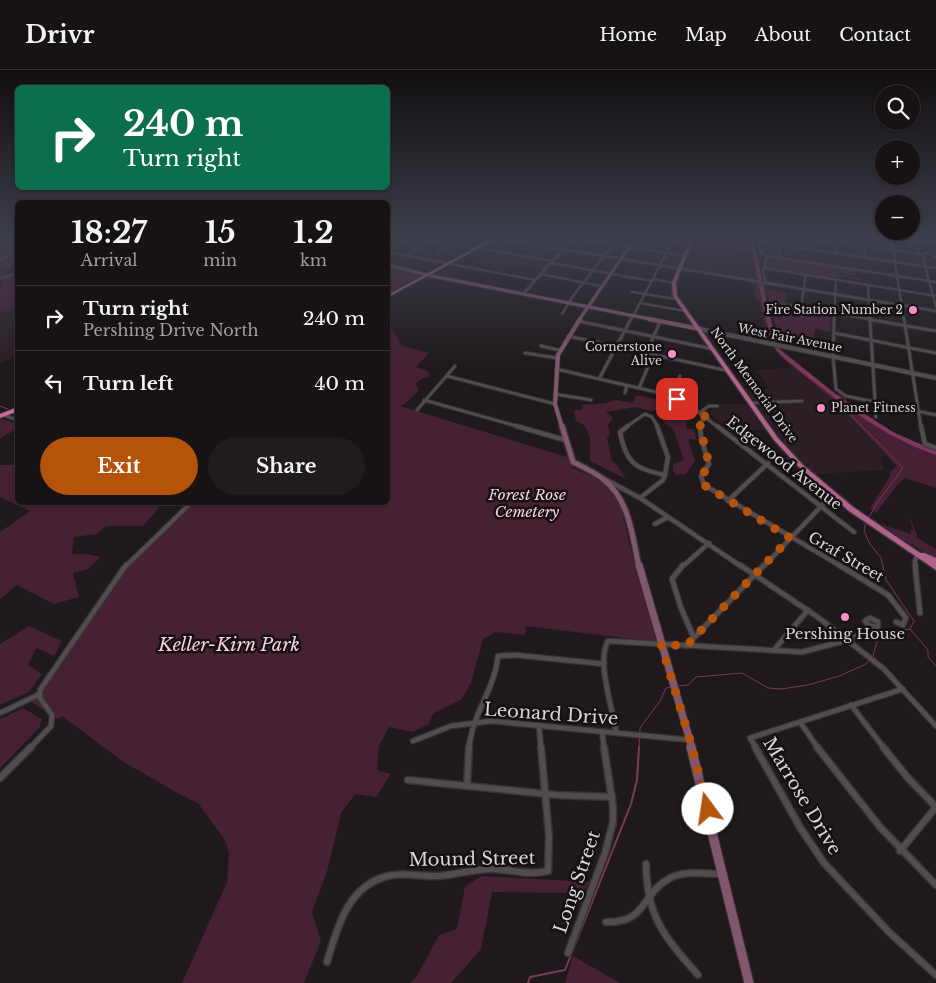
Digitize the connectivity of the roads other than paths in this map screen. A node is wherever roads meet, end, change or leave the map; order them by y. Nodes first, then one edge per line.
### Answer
1 (419, 280) edge
2 (451, 280) edge
3 (535, 280) edge
4 (571, 280) edge
5 (586, 280) edge
6 (606, 280) edge
7 (653, 280) joint
8 (675, 280) edge
9 (747, 280) edge
10 (765, 280) edge
11 (805, 280) edge
12 (836, 280) joint
13 (898, 280) edge
14 (926, 280) edge
15 (929, 280) junction
16 (584, 282) junction
17 (936, 282) edge
18 (674, 283) junction
19 (765, 283) junction
20 (868, 285) junction
21 (602, 286) junction
22 (804, 289) junction
23 (899, 290) junction
24 (632, 292) dead end
25 (523, 294) junction
26 (645, 294) junction
27 (836, 294) junction
28 (390, 295) edge
29 (934, 296) edge
30 (676, 299) junction
31 (868, 300) junction
32 (568, 303) junction
33 (640, 303) junction
34 (782, 304) dead end
35 (902, 306) junction
36 (588, 307) junction
37 (802, 307) junction
38 (936, 307) edge
39 (685, 311) junction
40 (936, 312) edge
41 (835, 313) junction
42 (562, 314) dead end
43 (634, 316) junction
44 (870, 319) junction
45 (578, 321) junction
46 (660, 322) junction
47 (905, 325) junction
48 (700, 329) junction
49 (625, 331) junction
50 (936, 331) edge
51 (834, 333) junction
52 (568, 336) junction
53 (654, 337) junction
54 (870, 340) junction
55 (541, 346) dead end
56 (616, 346) junction
57 (909, 348) junction
58 (714, 349) junction
59 (559, 350) junction
60 (525, 353) dead end
61 (646, 353) junction
62 (936, 353) edge
63 (653, 354) junction
64 (833, 357) junction
65 (557, 358) junction
66 (872, 365) junction
67 (455, 366) dead end
68 (556, 369) junction
69 (729, 371) junction
70 (913, 373) junction
71 (447, 376) junction
72 (680, 376) dead end
73 (936, 378) edge
74 (599, 379) junction
75 (627, 385) junction
76 (639, 388) junction
77 (625, 393) dead end
78 (554, 394) junction
79 (672, 397) junction
80 (424, 400) junction
81 (591, 400) dead end
82 (802, 401) dead end
83 (875, 402) junction
84 (555, 404) junction
85 (751, 404) junction
86 (717, 406) dead end
87 (15, 410) edge
88 (416, 410) dead end
89 (700, 412) junction
90 (919, 412) junction
91 (2, 416) edge
92 (936, 416) edge
93 (876, 417) dead end
94 (708, 418) junction
95 (15, 419) edge
96 (565, 440) junction
97 (927, 446) joint
98 (936, 448) edge
99 (768, 463) junction
100 (666, 475) junction
101 (602, 478) junction
102 (833, 494) junction
103 (640, 498) junction
104 (728, 501) junction
105 (189, 505) edge
106 (822, 505) junction
107 (668, 517) junction
108 (655, 524) dead end
109 (854, 532) dead end
110 (790, 538) junction
111 (709, 543) junction
112 (919, 554) junction
113 (936, 561) edge
114 (936, 567) edge
115 (755, 575) junction
116 (808, 610) junction
117 (920, 613) dead end
118 (896, 622) dead end
119 (870, 627) dead end
120 (694, 638) junction
121 (848, 640) junction
122 (661, 644) junction
123 (686, 646) junction
124 (774, 650) junction
125 (604, 664) junction
126 (903, 689) junction
127 (40, 694) junction
128 (851, 705) junction
129 (0, 713) edge
130 (474, 722) junction
131 (800, 722) junction
132 (539, 726) junction
133 (936, 726) edge
134 (602, 731) junction
135 (616, 732) junction
136 (413, 740) dead end
137 (690, 740) junction
138 (0, 778) edge
139 (408, 780) dead end
140 (467, 786) junction
141 (545, 794) junction
142 (612, 796) junction
143 (936, 807) edge
144 (900, 850) junction
145 (646, 864) dead end
146 (723, 874) junction
147 (936, 885) edge
148 (648, 901) junction
149 (606, 922) dead end
150 (568, 953) dead end
151 (327, 962) dead end
152 (936, 974) edge
153 (698, 975) dead end
154 (749, 983) edge

1 - 28 highway
2 - 25 main road, West Fair Avenue
3 - 25 street
4 - 16 street
5 - 16 street
6 - 21 main road
7 - 18 street
7 - 26 street
8 - 18 main road
9 - 19 street
10 - 19 street
11 - 22 street
12 - 20 street
12 - 27 street
13 - 23 street
14 - 15 street
15 - 17 street
15 - 29 street
16 - 21 street
16 - 32 street
18 - 30 main road, North Memorial Drive
19 - 22 street
20 - 23 street
20 - 31 street
21 - 36 main road
22 - 27 street
22 - 37 street
23 - 29 street
23 - 35 street
24 - 26 street
25 - 32 main road, West Fair Avenue
26 - 30 street
26 - 33 street
27 - 31 street
27 - 41 street
29 - 38 street
30 - 39 main road, North Memorial Drive
31 - 35 street
31 - 44 street
32 - 36 main road, West Fair Avenue
32 - 42 street
33 - 39 street
33 - 43 street
34 - 37 street
35 - 40 street
35 - 47 street
36 - 43 main road, West Fair Avenue
36 - 45 main road
37 - 41 street
39 - 48 main road, North Memorial Drive
41 - 44 street
41 - 51 street
43 - 46 main road, West Fair Avenue
43 - 49 street
44 - 47 street
44 - 54 street
45 - 49 street
45 - 52 main road
46 - 48 main road, West Fair Avenue
46 - 53 street
47 - 50 street
47 - 57 street
48 - 58 main road, North Memorial Drive
48 - 64 street, West Fair Avenue
49 - 53 street
49 - 56 street
51 - 54 street
51 - 64 street
52 - 56 street
52 - 59 main road
53 - 58 street
53 - 61 street
54 - 57 street
54 - 66 street
55 - 59 street
56 - 61 street
56 - 74 street
57 - 62 street
57 - 70 street
58 - 69 main road, North Memorial Drive
59 - 65 main road
60 - 65 street
61 - 63 street
63 - 69 street
63 - 76 street
64 - 66 street, West Fair Avenue
64 - 83 street
65 - 68 main road
66 - 70 street, West Fair Avenue
66 - 83 street
67 - 71 street
68 - 74 street, Edgewood Avenue
68 - 78 main road
69 - 85 main road, North Memorial Drive
70 - 73 street, West Fair Avenue
70 - 90 street
71 - 80 street
71 - 84 street
72 - 79 street
74 - 75 street, Edgewood Avenue
75 - 76 street, Edgewood Avenue
75 - 77 street
76 - 79 street, Edgewood Avenue
78 - 81 street
78 - 84 main road
79 - 89 street, Edgewood Avenue
80 - 88 street
80 - 96 street
82 - 85 street
83 - 90 street
83 - 93 street
84 - 96 main road
85 - 102 main road, North Memorial Drive
86 - 89 street
87 - 91 highway
89 - 94 street, Edgewood Avenue
90 - 92 street
90 - 97 street
91 - 95 street
94 - 99 street, Edgewood Avenue
94 - 104 street, Graf Street
96 - 101 main road
97 - 98 street
99 - 104 street
99 - 106 street, Edgewood Avenue
100 - 100 street
100 - 103 street
101 - 103 street
101 - 122 main road
102 - 106 street
102 - 112 main road, North Memorial Drive
103 - 107 street
104 - 110 street, Graf Street
105 - 127 street
106 - 109 street, Edgewood Avenue
106 - 110 street
107 - 108 street
107 - 111 street
110 - 115 street
110 - 118 street, Graf Street
111 - 115 street
111 - 120 street
112 - 113 main road, North Memorial Drive
112 - 114 main road, North Memorial Drive
112 - 117 street
115 - 116 street
115 - 120 street
116 - 121 street
116 - 124 street
119 - 121 street
120 - 123 street
121 - 124 street
121 - 126 street
122 - 123 street
122 - 125 street
122 - 137 main road
123 - 124 street
125 - 130 street
125 - 135 street
126 - 128 street
126 - 133 street
127 - 129 street
127 - 138 street
128 - 131 street
128 - 143 street
130 - 132 street, Leonard Drive
130 - 136 street, Leonard Drive
130 - 140 street
131 - 144 street
131 - 152 street, Marrose Drive
132 - 134 street, Leonard Drive
132 - 141 street
134 - 135 street, Leonard Drive
134 - 142 street, Long Street
135 - 137 street, Leonard Drive
137 - 146 main road
139 - 140 street
140 - 141 street
141 - 142 street
141 - 151 street, Mound Street
142 - 150 street, Long Street
143 - 144 street
144 - 147 street
145 - 148 street
146 - 148 street
146 - 154 main road
148 - 149 street
148 - 153 street

